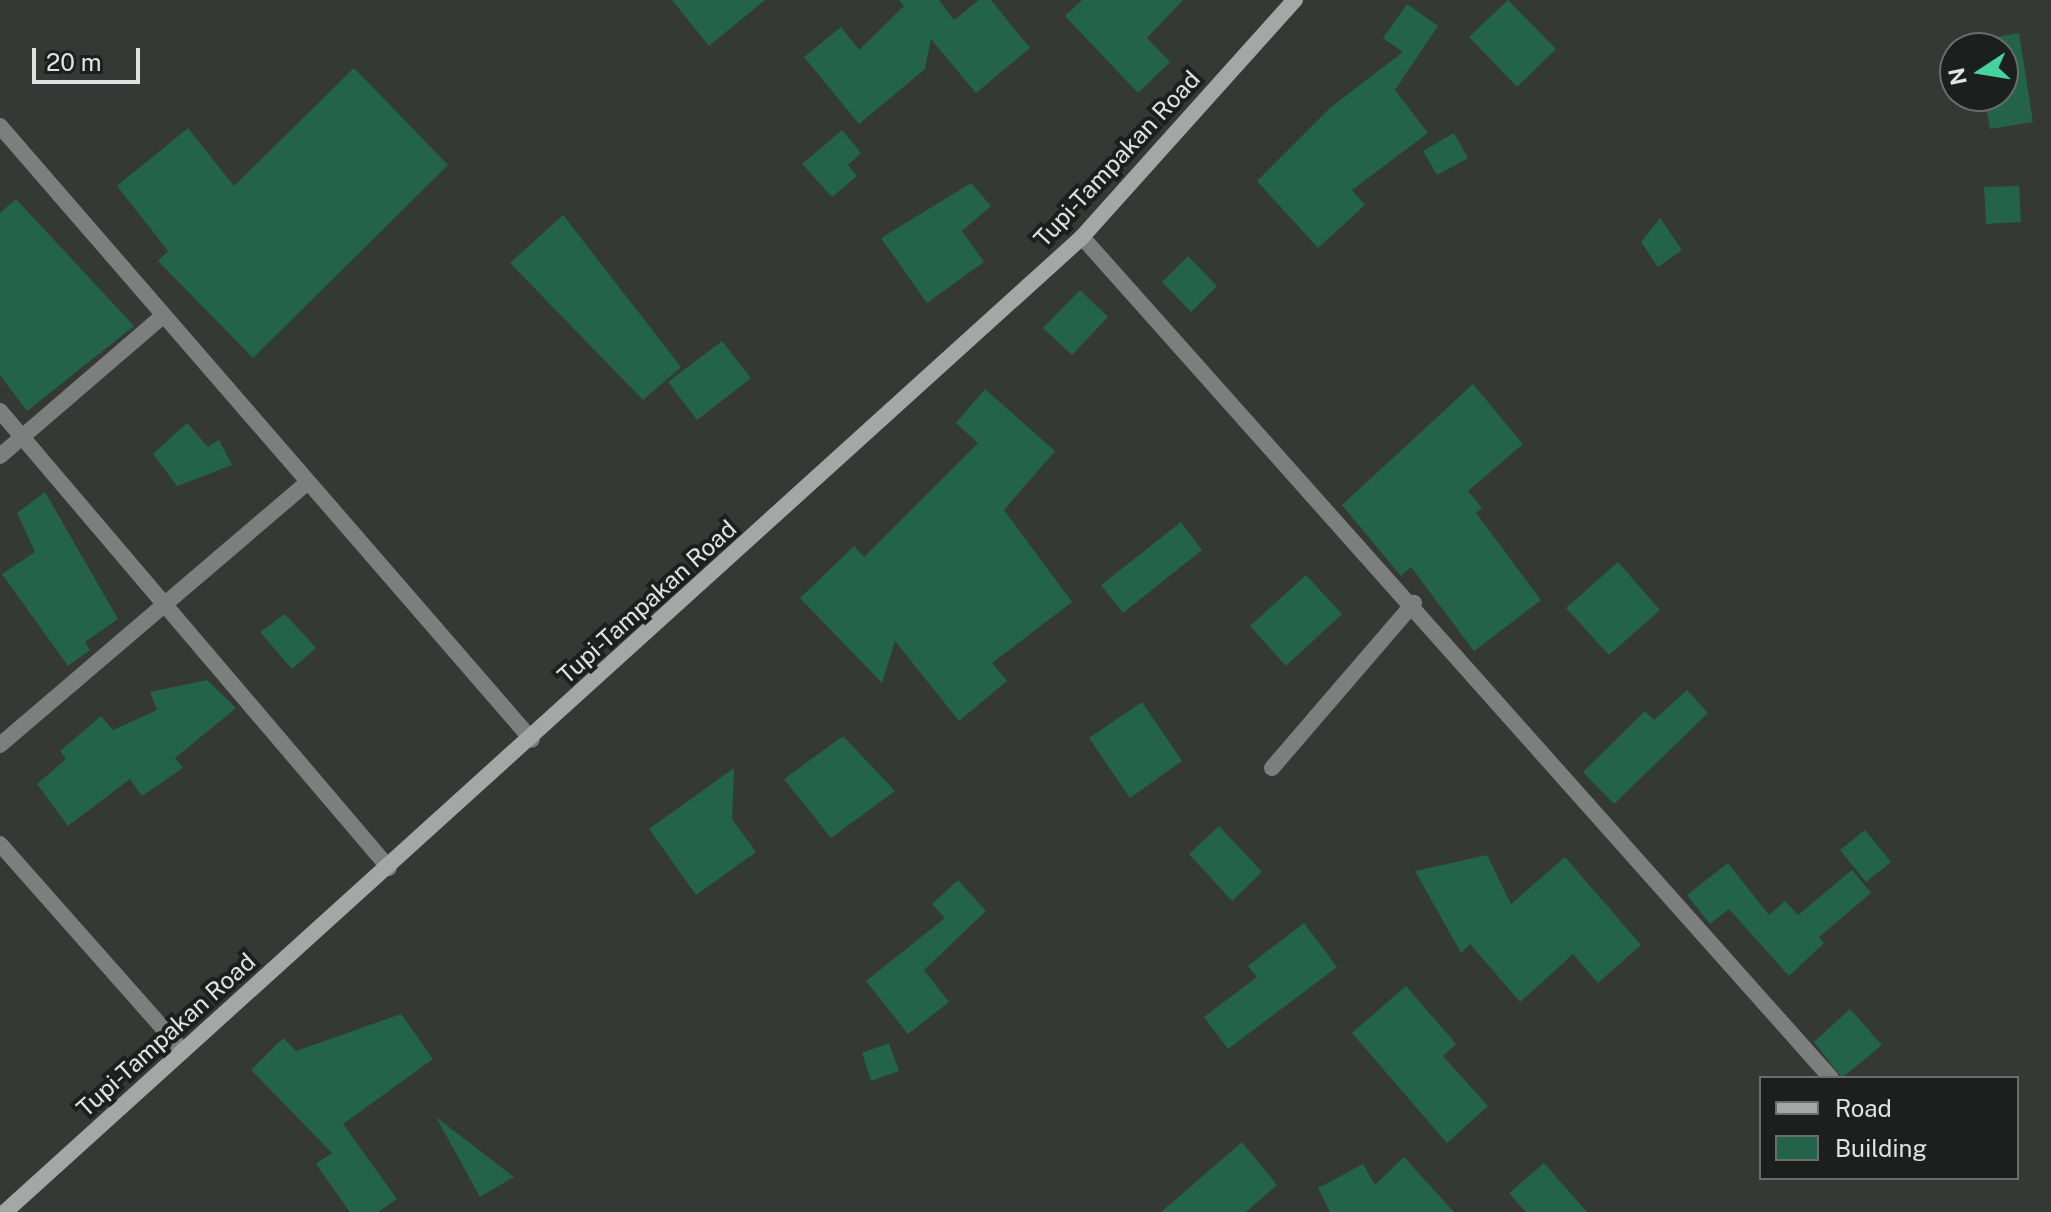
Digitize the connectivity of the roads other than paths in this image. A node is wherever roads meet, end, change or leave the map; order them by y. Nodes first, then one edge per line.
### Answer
1 (1295, 0) edge
2 (0, 126) edge
3 (1082, 237) junction
4 (164, 315) junction
5 (0, 411) edge
6 (24, 436) junction
7 (0, 456) edge
8 (308, 482) junction
9 (169, 603) junction
10 (1414, 603) junction
11 (532, 740) junction
12 (0, 745) edge
13 (1272, 768) dead end
14 (0, 844) edge
15 (389, 868) junction
16 (183, 1051) junction
17 (1829, 1076) edge
18 (5, 1212) edge

1 - 3 main road, Tupi-Tampakan Road
2 - 4 street
3 - 10 street
3 - 11 main road, Tupi-Tampakan Road
4 - 6 street
4 - 8 street
5 - 6 street
6 - 7 street
6 - 9 street
8 - 9 street
8 - 11 street
9 - 12 street
9 - 15 street
10 - 13 street
10 - 17 street
11 - 15 main road, Tupi-Tampakan Road
14 - 16 street
15 - 16 main road, Tupi-Tampakan Road
16 - 18 main road, Tupi-Tampakan Road

